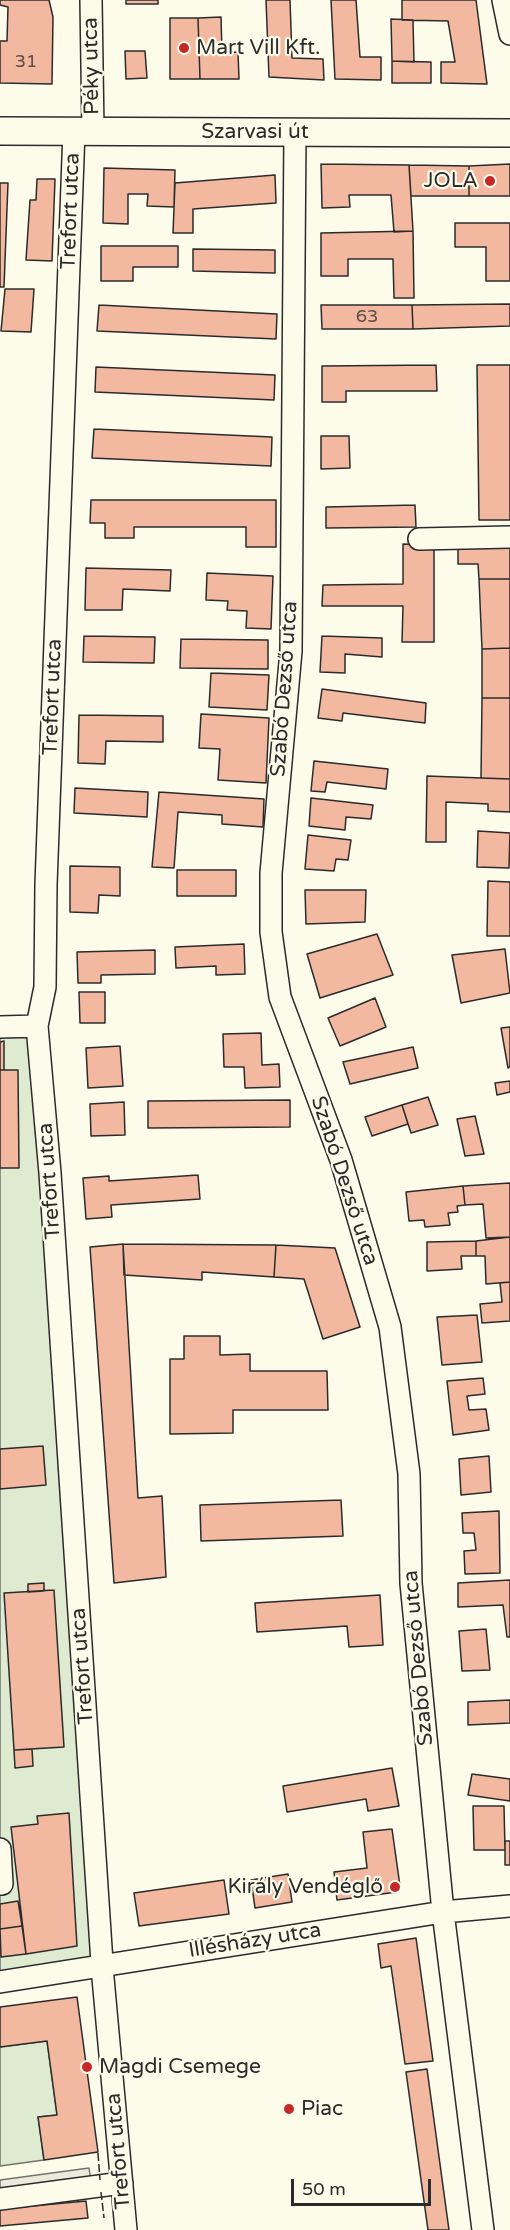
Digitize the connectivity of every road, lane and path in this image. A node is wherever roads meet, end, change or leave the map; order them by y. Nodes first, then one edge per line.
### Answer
1 (91, 0) edge
2 (503, 0) edge
3 (510, 34) edge
4 (0, 131) edge
5 (83, 131) junction
6 (295, 132) junction
7 (510, 133) edge
8 (510, 537) edge
9 (419, 539) dead end
10 (37, 1026) junction
11 (0, 1027) edge
12 (0, 1849) edge
13 (0, 1884) edge
14 (510, 1906) edge
15 (443, 1912) junction
16 (103, 1964) junction
17 (0, 1983) edge
18 (122, 2183) junction
19 (0, 2199) edge
20 (126, 2230) edge
21 (483, 2230) edge

1 - 5 street, Péky utca
2 - 3 street
4 - 5 main road, Szarvasi út
5 - 6 main road, Szarvasi út
5 - 10 street, Trefort utca
6 - 7 main road, Szarvasi út
6 - 15 street, Szabó Dezső utca
8 - 9 street
10 - 11 street
10 - 16 street, Trefort utca
12 - 13 street
14 - 15 street, Illésházy utca
15 - 16 street, Illésházy utca
15 - 21 street, Szabó Dezső utca
16 - 17 street, Illésházy utca
16 - 18 street, Trefort utca
18 - 19 street
18 - 20 street, Trefort utca

